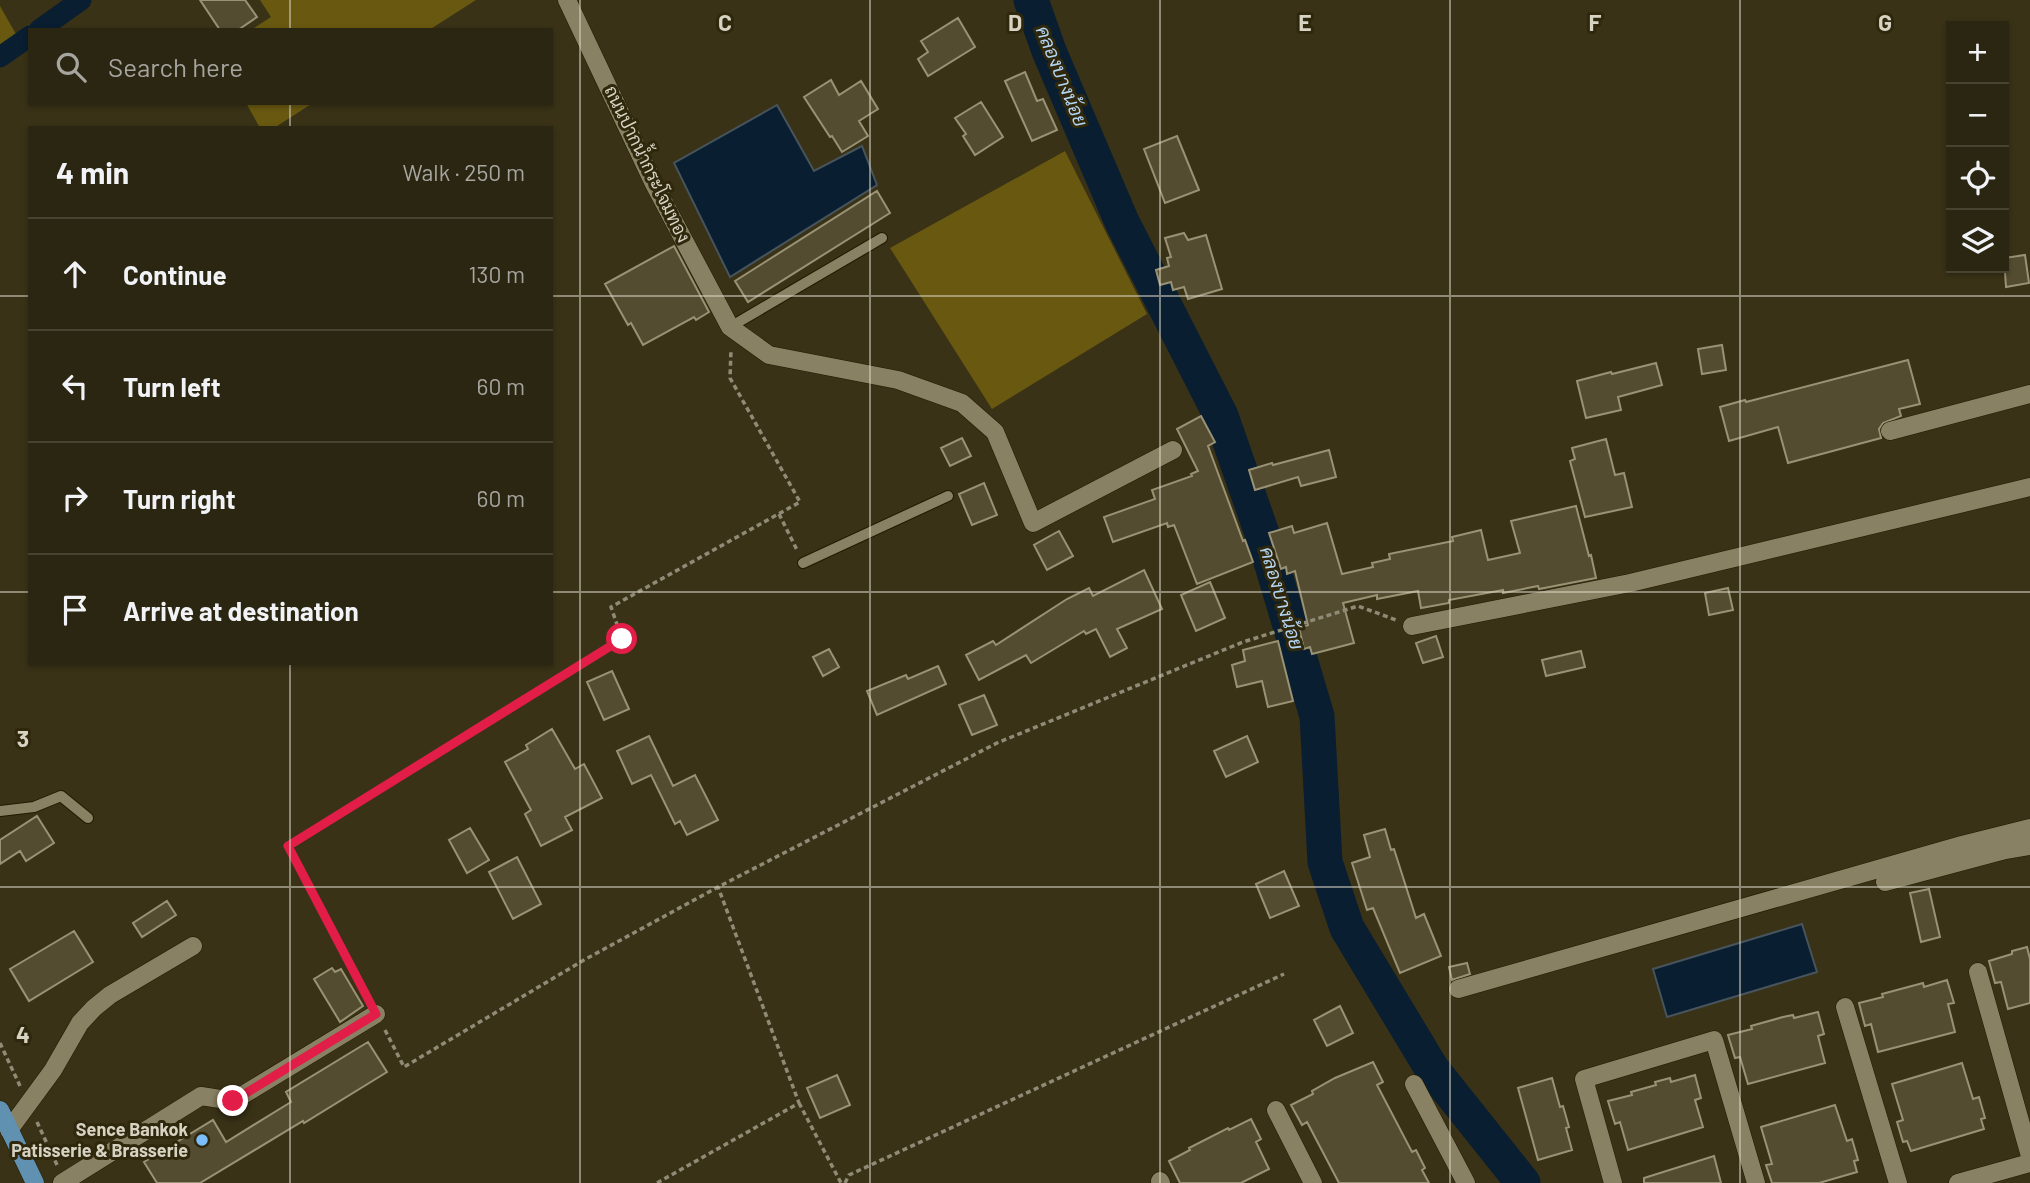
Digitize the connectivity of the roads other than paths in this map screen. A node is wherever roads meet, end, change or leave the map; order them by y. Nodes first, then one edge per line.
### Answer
1 (567, 0) edge
2 (882, 238) dead end
3 (730, 327) junction
4 (2030, 394) edge
5 (1890, 431) dead end
6 (1173, 450) dead end
7 (2030, 487) edge
8 (948, 496) dead end
9 (803, 563) road end
10 (1412, 626) road end
11 (0, 811) edge
12 (88, 818) dead end
13 (2030, 828) edge
14 (2030, 846) edge
15 (1885, 882) dead end
16 (193, 946) dead end
17 (1978, 972) dead end
18 (1458, 989) dead end
19 (1846, 1007) dead end
20 (376, 1014) road end
21 (1414, 1084) dead end
22 (0, 1110) edge
23 (1276, 1110) dead end
24 (9, 1130) junction
25 (2030, 1156) edge
26 (2030, 1163) edge
27 (35, 1183) edge
28 (62, 1183) edge
29 (1313, 1183) edge
30 (1465, 1183) edge
31 (1613, 1183) edge
32 (1756, 1183) edge
33 (1898, 1183) edge
34 (1958, 1183) edge

1 - 3 street, ถนนปากน้ำกระโจมทอง
2 - 3 lane
3 - 6 street
4 - 5 street
7 - 10 street
8 - 9 lane
11 - 12 lane
13 - 18 street
14 - 15 street
16 - 24 street
17 - 25 street
19 - 33 street
20 - 28 street
21 - 30 street
22 - 24 main road
23 - 29 street
24 - 27 main road
26 - 34 street
31 - 32 street

